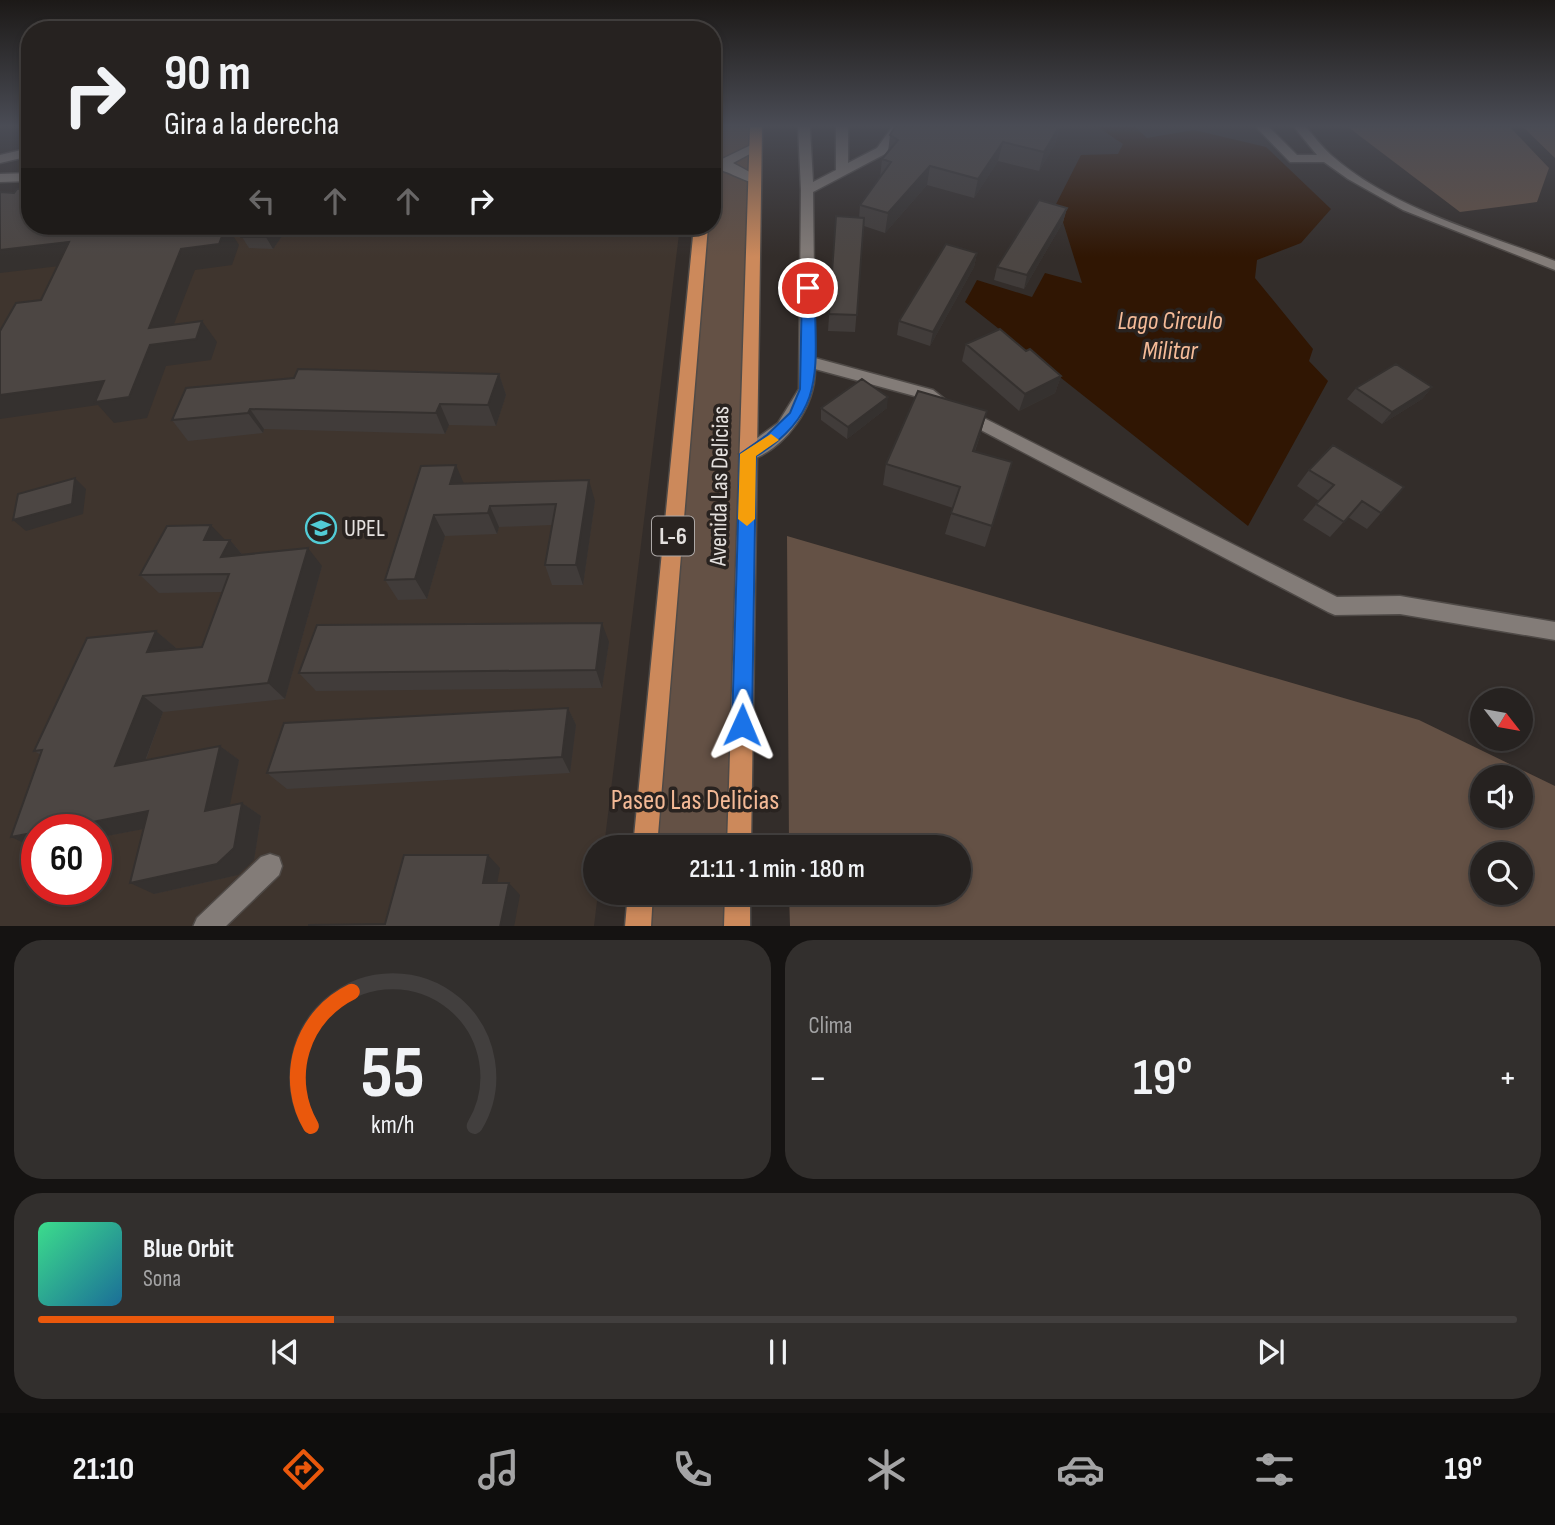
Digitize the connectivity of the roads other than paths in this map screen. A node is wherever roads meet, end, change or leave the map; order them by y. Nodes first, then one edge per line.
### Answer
1 (732, 170) edge
2 (755, 170) edge
3 (806, 170) edge
4 (842, 170) edge
5 (1344, 170) edge
6 (21, 177) edge
7 (0, 178) edge
8 (755, 180) junction
9 (807, 190) junction
10 (700, 235) edge
11 (1555, 266) edge
12 (809, 362) junction
13 (748, 454) junction
14 (1555, 631) edge
15 (646, 835) edge
16 (739, 835) edge
17 (270, 866) dead end
18 (640, 905) edge
19 (738, 905) edge
20 (206, 926) edge
21 (638, 926) edge
22 (737, 926) edge

1 - 8 street
2 - 8 main road, Avenida Las Delicias
3 - 9 street
4 - 9 street
5 - 11 street
6 - 7 street
8 - 13 main road, Avenida Las Delicias
9 - 12 street
10 - 15 main road, Avenida Las Delicias / L-6
12 - 13 street
12 - 14 street
13 - 16 main road, Avenida Las Delicias
17 - 20 street
18 - 21 main road
19 - 22 main road

